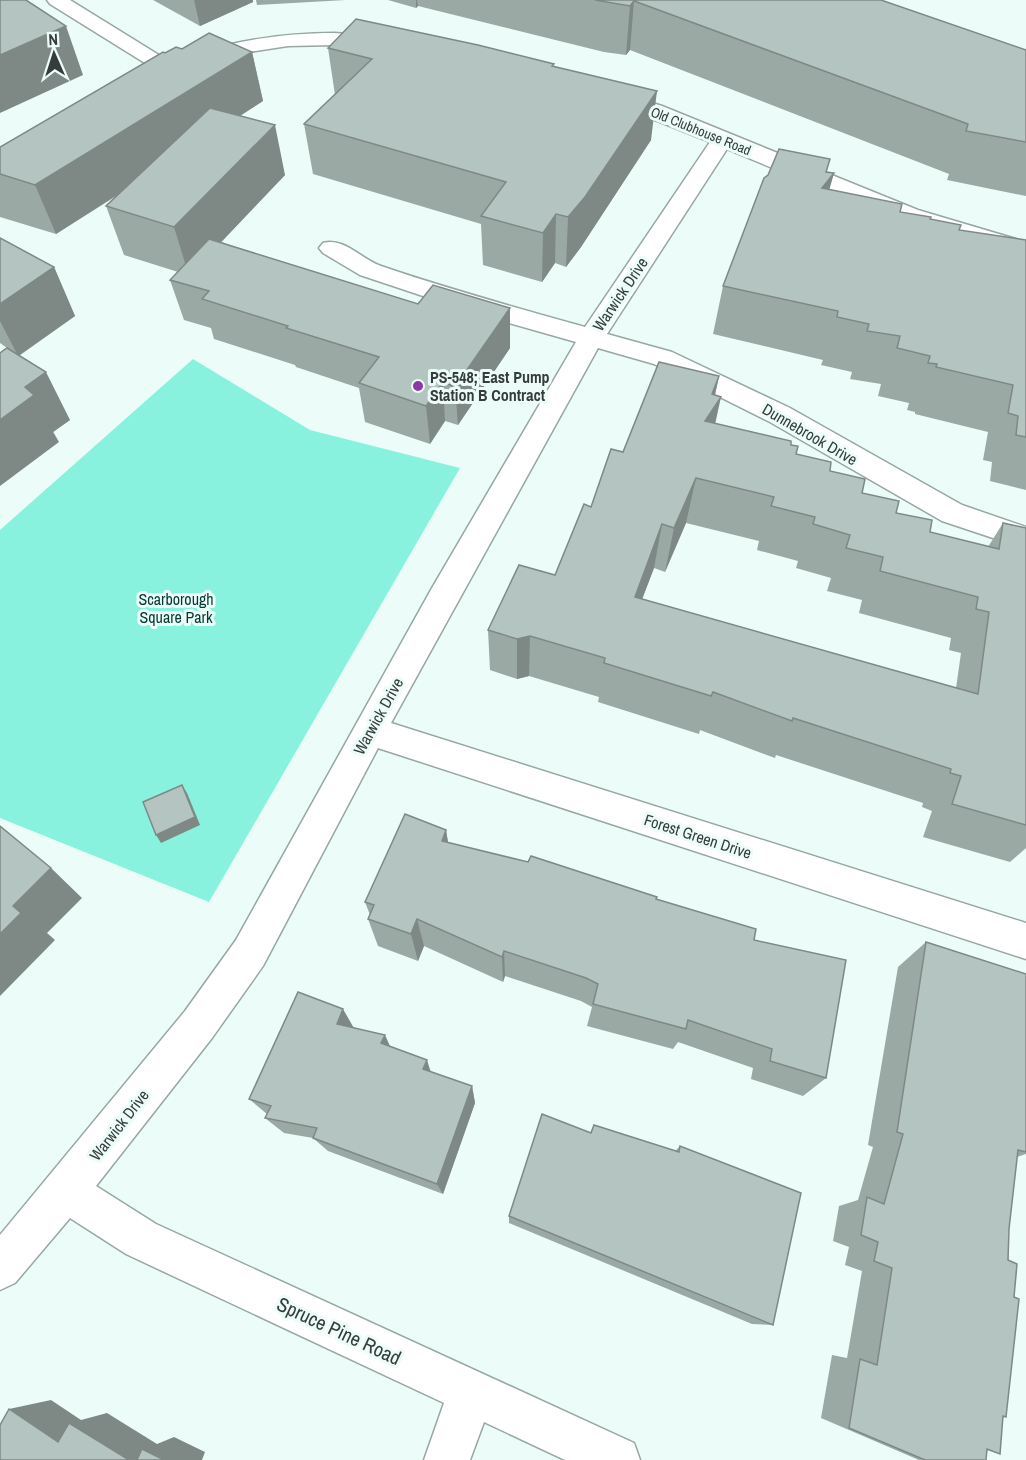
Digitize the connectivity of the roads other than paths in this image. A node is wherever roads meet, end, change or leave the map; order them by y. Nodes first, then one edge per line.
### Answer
1 (57, 0) edge
2 (401, 46) edge
3 (596, 92) edge
4 (723, 140) junction
5 (331, 248) dead end
6 (1026, 249) edge
7 (591, 338) junction
8 (1026, 538) edge
9 (370, 731) junction
10 (1026, 941) edge
11 (66, 1191) junction
12 (0, 1268) edge
13 (471, 1393) junction
14 (447, 1460) edge
15 (617, 1460) edge

1 - 2 street
3 - 4 street, Old Clubhouse Road
4 - 6 street, Old Clubhouse Road
4 - 7 street, Warwick Drive
5 - 7 street, Dunnebrook Drive
7 - 8 street, Dunnebrook Drive
7 - 9 street, Warwick Drive
9 - 10 street, Forest Green Drive
9 - 11 street, Warwick Drive
11 - 12 street, Warwick Drive
11 - 13 street, Spruce Pine Road
13 - 14 street
13 - 15 street, Spruce Pine Road

